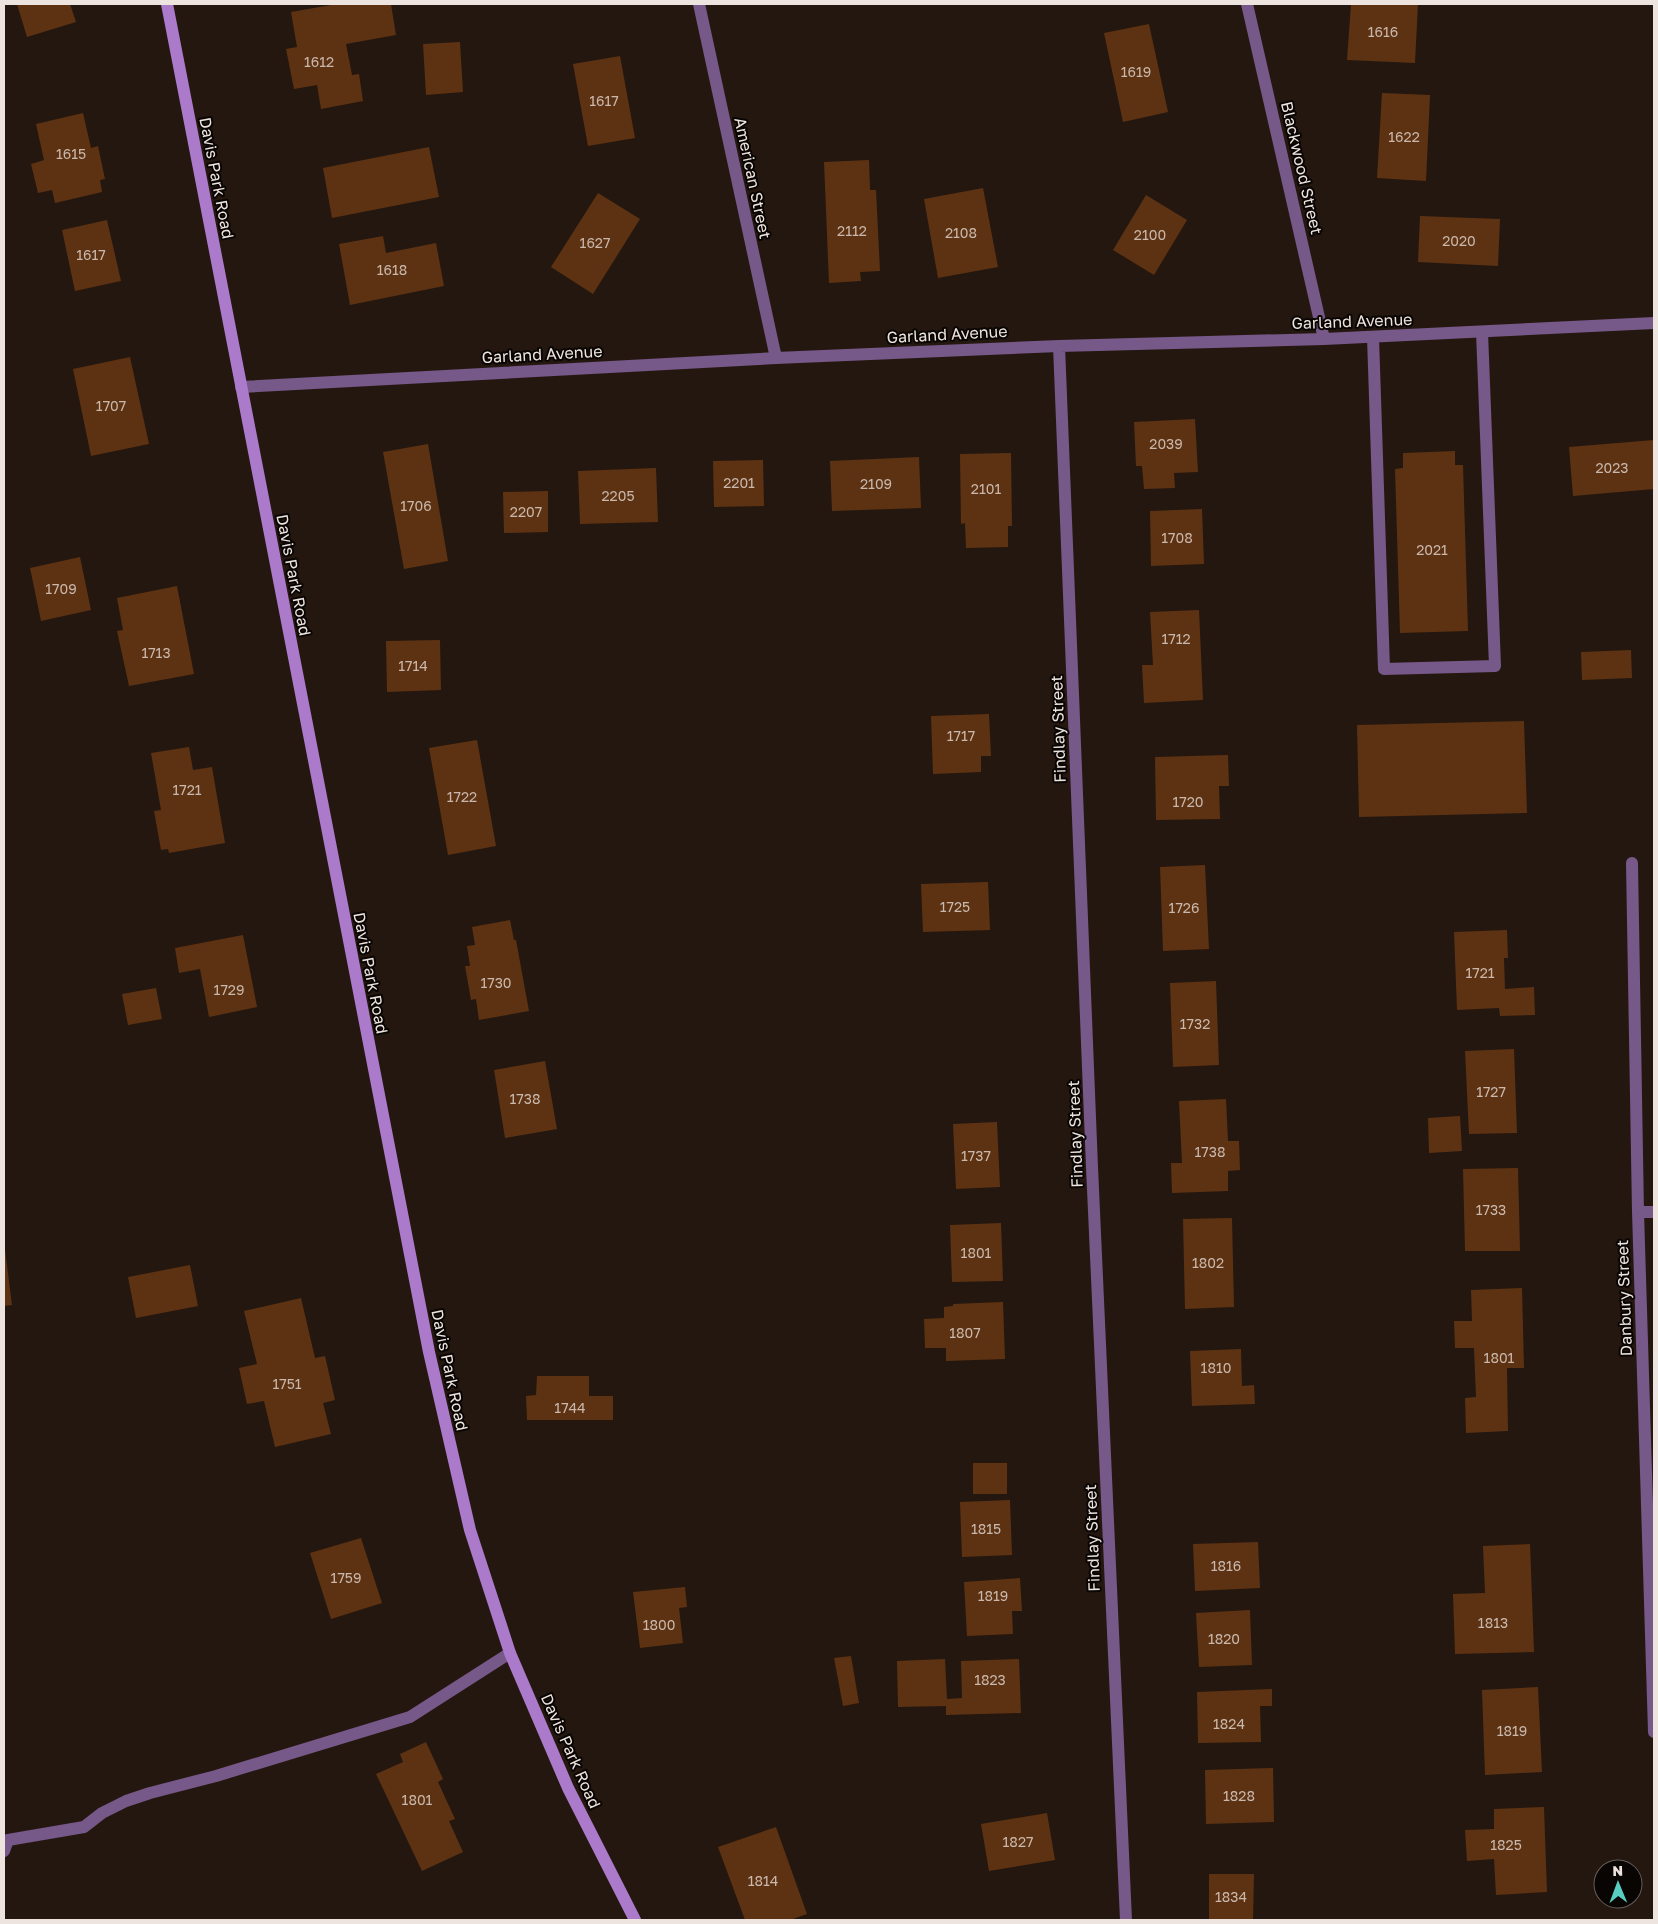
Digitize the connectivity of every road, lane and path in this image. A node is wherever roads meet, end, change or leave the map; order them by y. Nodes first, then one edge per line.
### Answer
1 (167, 4) edge
2 (698, 4) edge
3 (1247, 4) edge
4 (1654, 323) edge
5 (1482, 332) junction
6 (1373, 337) junction
7 (1324, 340) junction
8 (1059, 346) junction
9 (776, 358) junction
10 (241, 386) junction
11 (1632, 863) dead end
12 (1638, 1212) junction
13 (1654, 1212) edge
14 (510, 1653) junction
15 (1654, 1732) edge
16 (4, 1851) edge
17 (635, 1920) edge
18 (1126, 1920) edge

1 - 10 main road, Davis Park Road
2 - 9 street, American Street
3 - 7 street, Blackwood Street
4 - 5 street, Garland Avenue
5 - 6 street, Garland Avenue
5 - 6 street
6 - 7 street, Garland Avenue
7 - 8 street, Garland Avenue
8 - 9 street, Garland Avenue
8 - 18 street, Findlay Street
9 - 10 street, Garland Avenue
10 - 14 main road, Davis Park Road
11 - 12 street, Danbury Street
12 - 13 street
12 - 15 street, Danbury Street
14 - 16 street
14 - 17 main road, Davis Park Road

